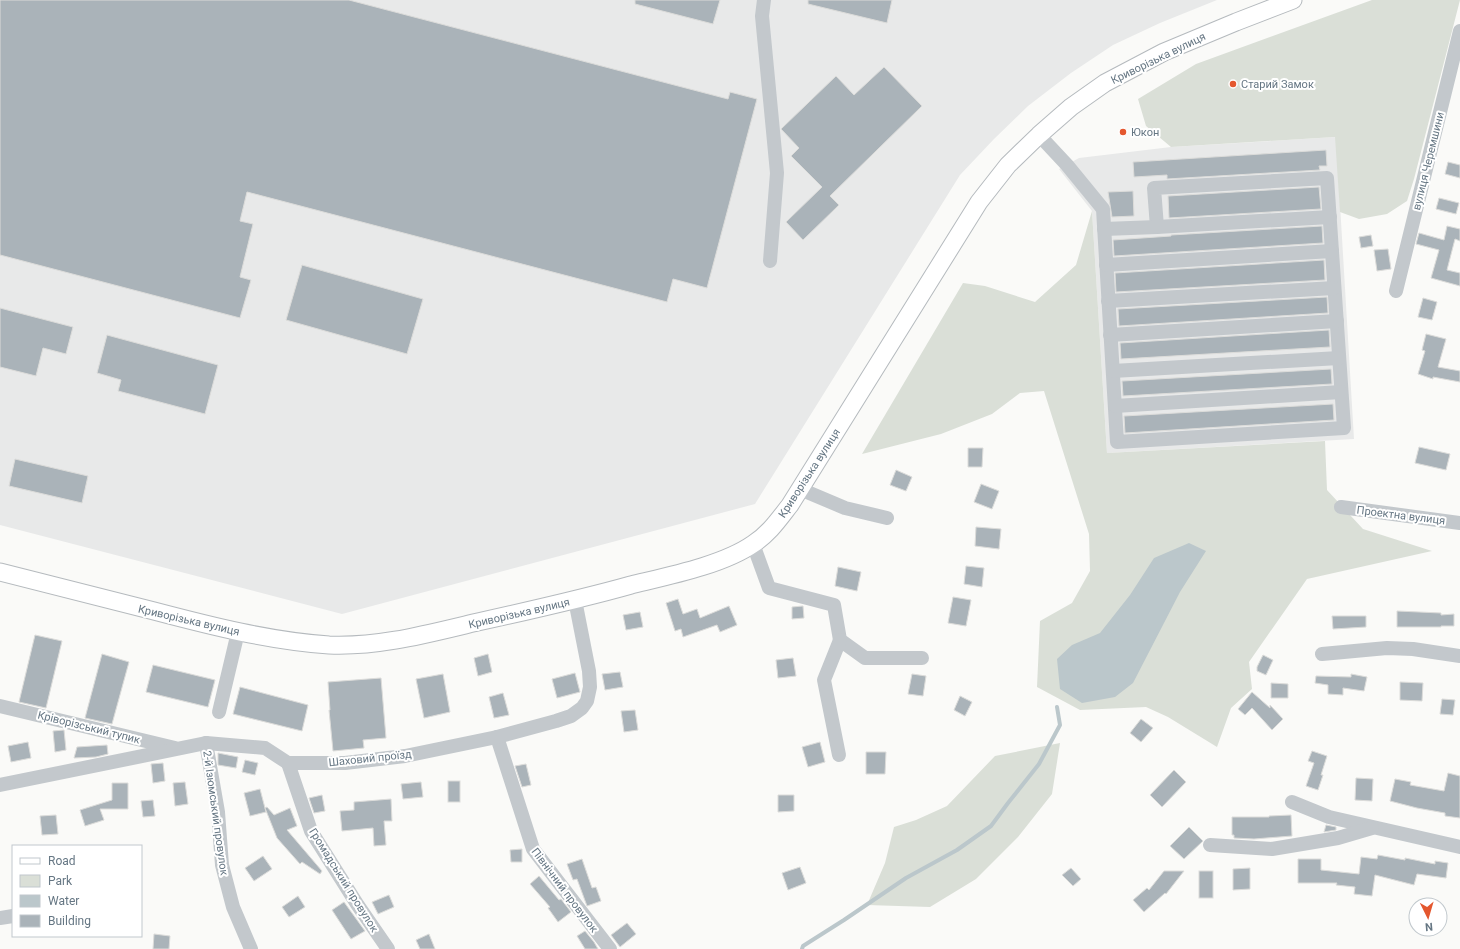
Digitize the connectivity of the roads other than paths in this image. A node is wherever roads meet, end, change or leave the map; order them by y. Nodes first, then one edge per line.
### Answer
1 (764, 0) edge
2 (1293, 0) edge
3 (1460, 31) edge
4 (1039, 135) junction
5 (1330, 217) junction
6 (1157, 227) junction
7 (1104, 229) junction
8 (1332, 251) junction
9 (770, 261) dead end
10 (1106, 265) junction
11 (1334, 288) junction
12 (1396, 291) dead end
13 (1108, 301) junction
14 (1337, 321) junction
15 (1110, 335) junction
16 (1339, 358) junction
17 (1112, 371) junction
18 (1342, 392) junction
19 (1115, 406) junction
20 (800, 489) junction
21 (1341, 507) dead end
22 (887, 518) dead end
23 (1460, 523) edge
24 (753, 544) junction
25 (0, 572) edge
26 (575, 600) junction
27 (238, 632) junction
28 (840, 640) junction
29 (1322, 654) dead end
30 (1460, 656) edge
31 (922, 658) dead end
32 (0, 706) edge
33 (218, 712) dead end
34 (497, 737) junction
35 (206, 743) junction
36 (177, 749) junction
37 (839, 755) dead end
38 (288, 763) junction
39 (0, 785) edge
40 (1292, 802) dead end
41 (1374, 827) junction
42 (1210, 845) dead end
43 (1460, 847) edge
44 (12, 916) edge
45 (0, 918) edge
46 (251, 949) edge
47 (388, 949) edge
48 (610, 949) edge

1 - 9 street
2 - 4 main road, Криворізька вулиця
3 - 12 street, вулиця Черемшини
4 - 7 street
4 - 20 main road, Криворізька вулиця
5 - 6 street
5 - 6 street
5 - 8 street
6 - 7 street
7 - 10 street
8 - 10 street
8 - 11 street
10 - 13 street
11 - 13 street
11 - 14 street
13 - 15 street
14 - 15 street
14 - 16 street
15 - 17 street
16 - 17 street
16 - 18 street
17 - 19 street
18 - 19 street
18 - 19 street
20 - 22 street
20 - 24 main road, Криворізька вулиця
21 - 23 street, Проектна вулиця
24 - 26 main road, Криворізька вулиця
24 - 28 street
25 - 27 main road, Криворізька вулиця
26 - 27 main road, Криворізька вулиця
26 - 34 street, Шаховий проїзд
27 - 33 street
28 - 31 street
28 - 37 street
29 - 30 street
32 - 36 street, Кріворізський тупик
34 - 38 street, Шаховий проїзд
34 - 48 street, Північний провулок
35 - 36 street
35 - 38 street
35 - 46 street, 2-й Ізюмський провулок
36 - 39 street
38 - 47 street, Громадський провулок
40 - 41 street
41 - 42 street
41 - 43 street
44 - 45 street

